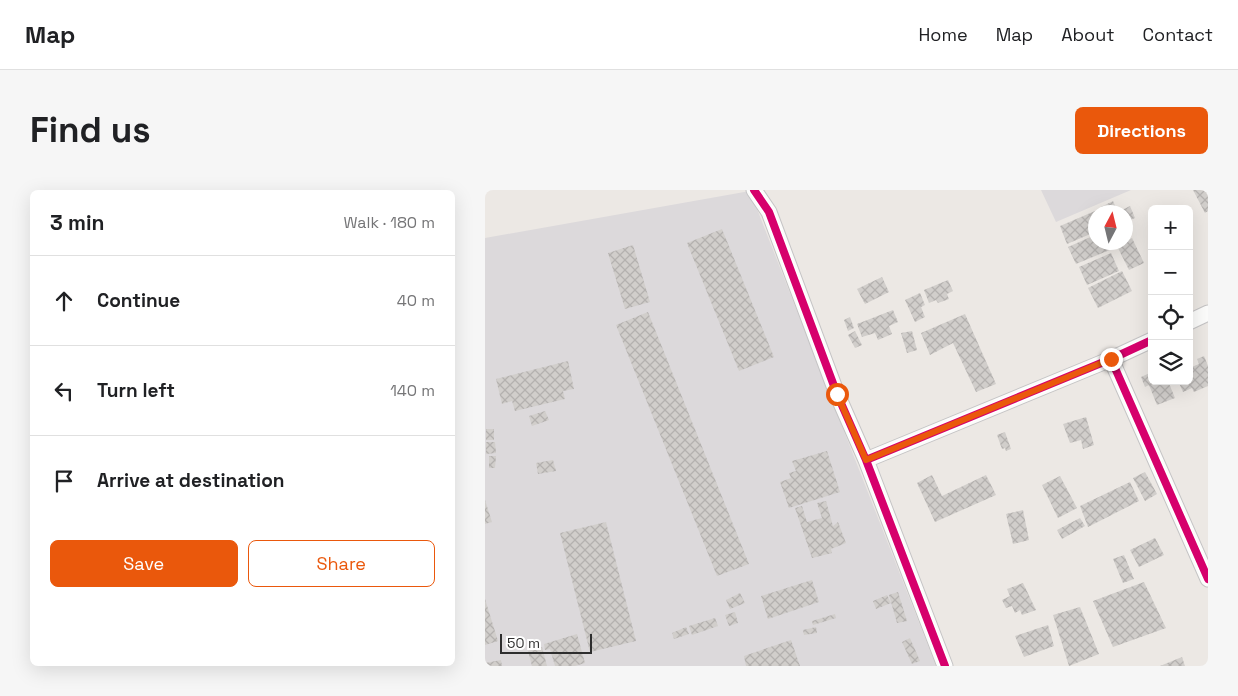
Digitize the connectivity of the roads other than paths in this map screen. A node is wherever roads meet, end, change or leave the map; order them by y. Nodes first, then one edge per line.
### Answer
1 (754, 190) edge
2 (1208, 313) edge
3 (1193, 320) edge
4 (1148, 342) edge
5 (1111, 359) junction
6 (866, 460) junction
7 (1208, 579) edge
8 (945, 666) edge

1 - 6 street
2 - 3 street
4 - 5 street
5 - 6 street
5 - 7 street
6 - 8 street

